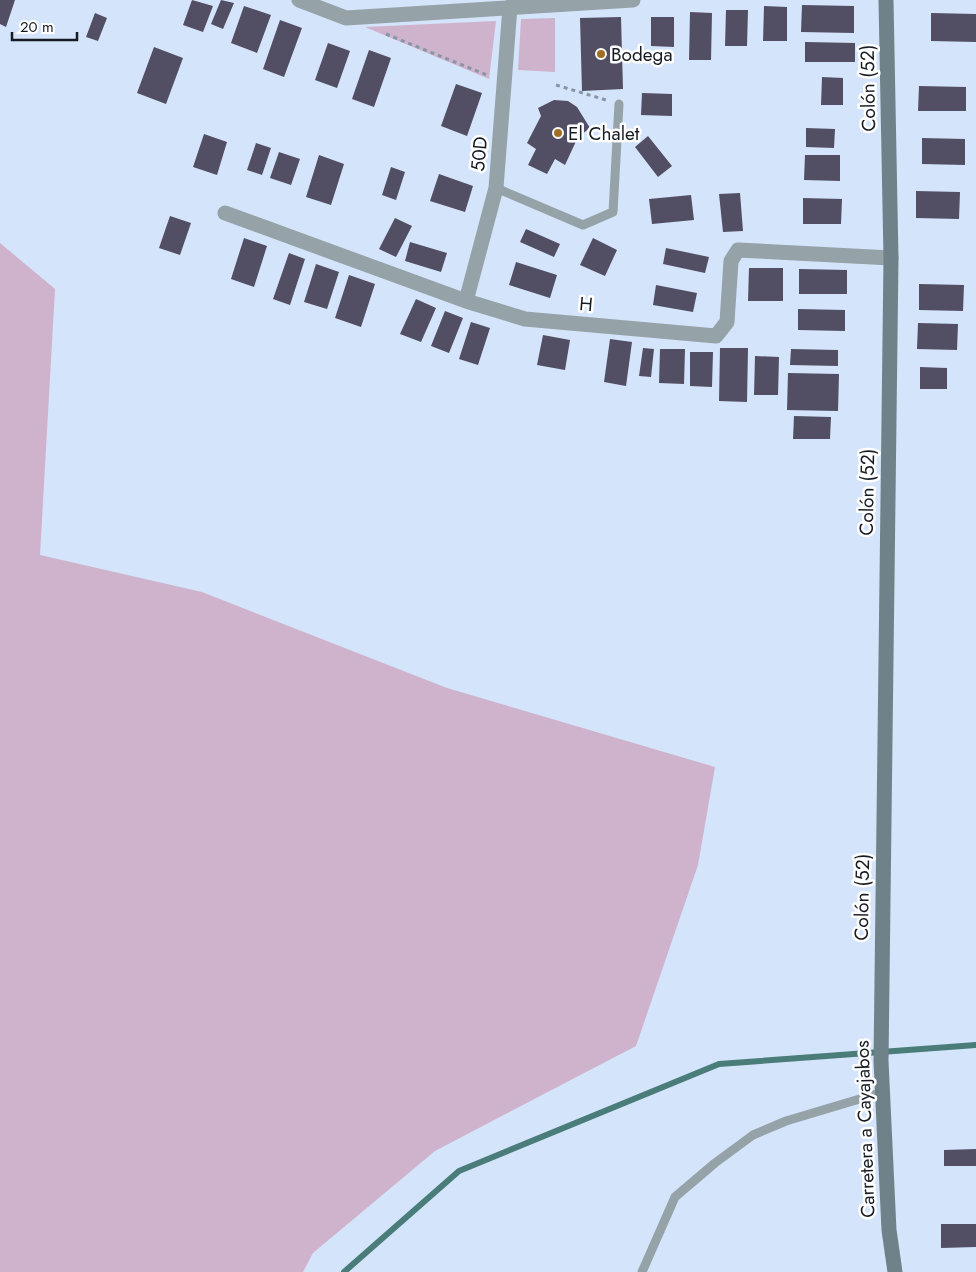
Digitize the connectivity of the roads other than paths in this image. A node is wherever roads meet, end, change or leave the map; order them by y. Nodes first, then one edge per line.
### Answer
1 (299, 0) edge
2 (633, 0) edge
3 (886, 0) edge
4 (510, 7) junction
5 (619, 104) road end
6 (496, 188) junction
7 (225, 213) dead end
8 (891, 258) junction
9 (466, 301) junction
10 (881, 985) joint
11 (882, 1092) junction
12 (642, 1272) edge
13 (895, 1272) edge

1 - 4 street
2 - 4 street
3 - 8 main road, Colón (52)
4 - 6 street, 50D
5 - 6 lane
6 - 9 street, 50D
7 - 9 street, H
8 - 9 street, H
8 - 10 main road, Colón (52)
10 - 11 main road, Carretera a Cayajabos
11 - 12 lane
11 - 13 main road, Carretera a Cayajabos

